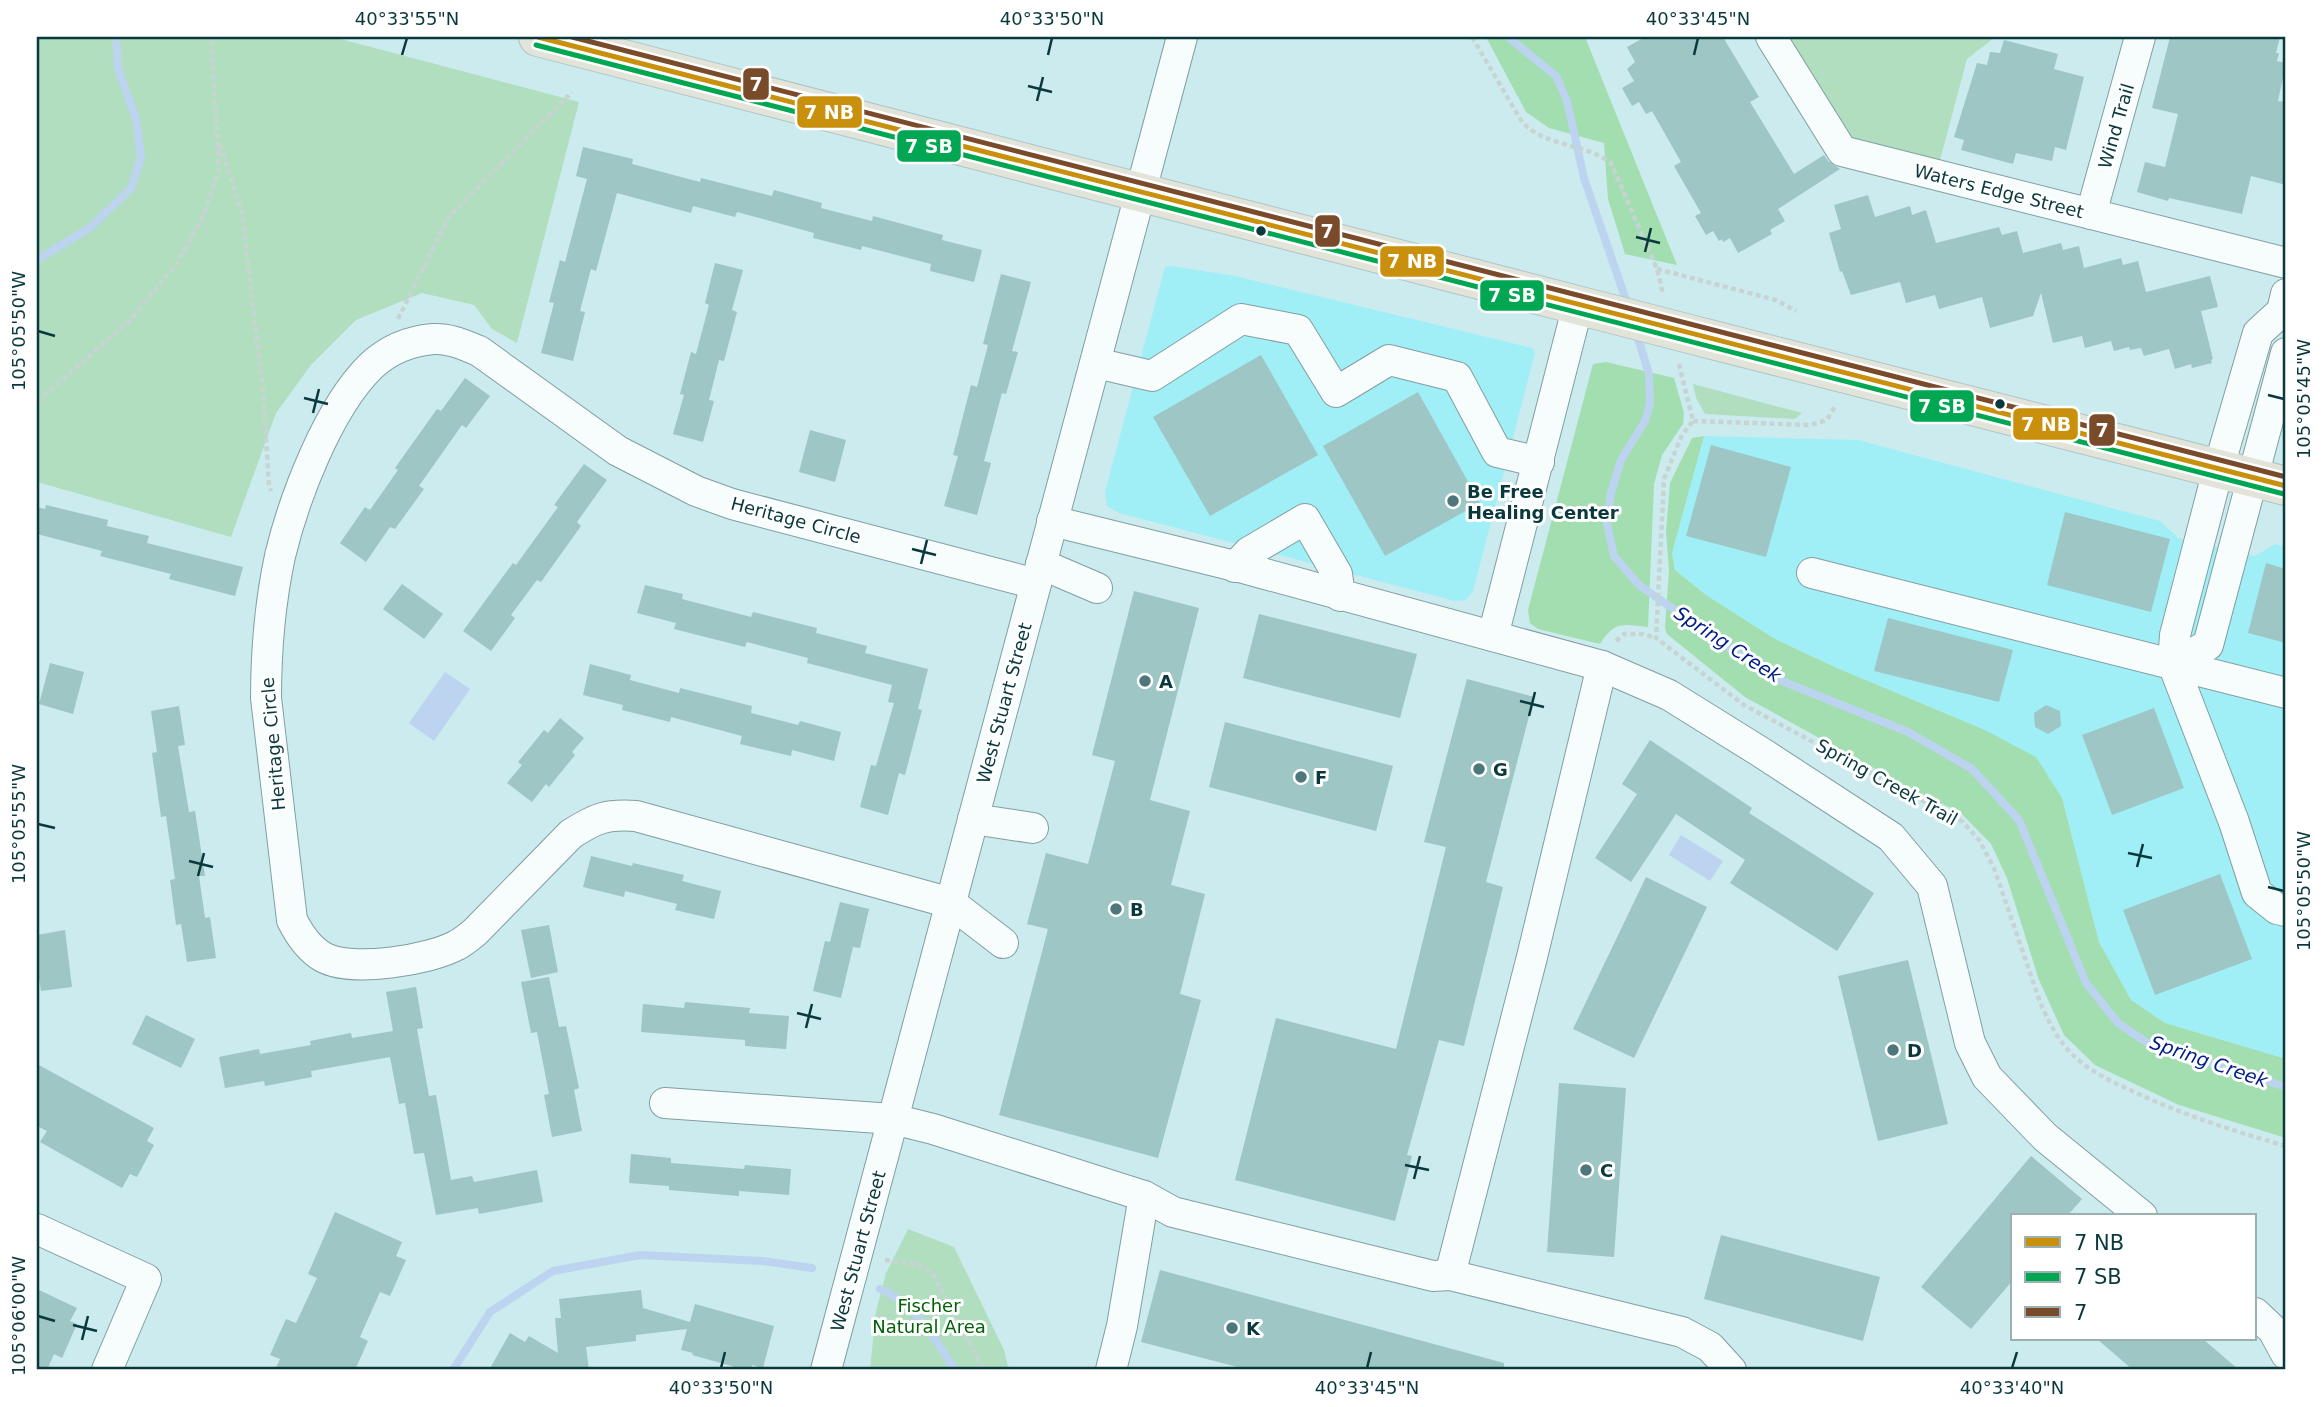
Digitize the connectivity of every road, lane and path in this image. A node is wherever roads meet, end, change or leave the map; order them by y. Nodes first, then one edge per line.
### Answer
1 (211, 37) edge
2 (538, 37) edge
3 (1182, 37) edge
4 (1472, 37) edge
5 (1771, 37) edge
6 (2139, 37) edge
7 (572, 92) dead end
8 (218, 137) junction
9 (1142, 192) junction
10 (2091, 214) junction
11 (2286, 263) edge
12 (1593, 309) junction
13 (2285, 310) edge
14 (1796, 311) dead end
15 (395, 325) dead end
16 (2286, 353) edge
17 (1096, 363) junction
18 (1684, 384) dead end
19 (37, 402) edge
20 (1829, 416) dead end
21 (1693, 421) junction
22 (1539, 462) junction
23 (2252, 478) edge
24 (273, 494) dead end
25 (1052, 521) junction
26 (1235, 567) junction
27 (1812, 573) dead end
28 (1039, 574) junction
29 (1097, 588) dead end
30 (1340, 596) junction
31 (1493, 636) junction
32 (2173, 664) junction
33 (1602, 666) junction
34 (2286, 693) edge
35 (973, 819) junction
36 (1033, 828) dead end
37 (951, 903) junction
38 (2286, 911) edge
39 (1003, 943) dead end
40 (665, 1103) dead end
41 (893, 1119) junction
42 (2286, 1146) edge
43 (1144, 1196) junction
44 (2139, 1214) edge
45 (37, 1229) edge
46 (885, 1260) dead end
47 (1450, 1275) junction
48 (2256, 1314) edge
49 (2286, 1354) edge
50 (107, 1370) edge
51 (826, 1370) edge
52 (984, 1370) edge
53 (1111, 1370) edge
54 (1731, 1370) edge

1 - 8 path
2 - 9 main road
3 - 9 street, West Stuart Street
4 - 14 path
5 - 10 street, Waters Edge Street
6 - 10 street, Wind Trail
7 - 15 path
8 - 19 path
8 - 24 path
9 - 12 main road
9 - 17 street, West Stuart Street
10 - 11 street, Waters Edge Street
12 - 22 street
12 - 23 main road, bridge
13 - 23 street
16 - 23 street
17 - 22 street
17 - 25 street, West Stuart Street
18 - 21 path
20 - 21 path
21 - 42 path, Spring Creek Trail
22 - 31 street
23 - 32 street
25 - 26 street
25 - 28 street, West Stuart Street
26 - 30 street
26 - 30 street
27 - 32 street
28 - 29 street, Heritage Circle
28 - 35 street, West Stuart Street
28 - 37 street, Heritage Circle
30 - 31 street
31 - 33 street
32 - 34 street
32 - 38 street
33 - 44 street
33 - 47 street
35 - 36 street
35 - 37 street, West Stuart Street
37 - 39 street
37 - 41 street, West Stuart Street
40 - 41 street
41 - 43 street
41 - 51 street, West Stuart Street
43 - 47 street
43 - 53 street
45 - 50 street
46 - 52 path
47 - 54 street
48 - 49 street

